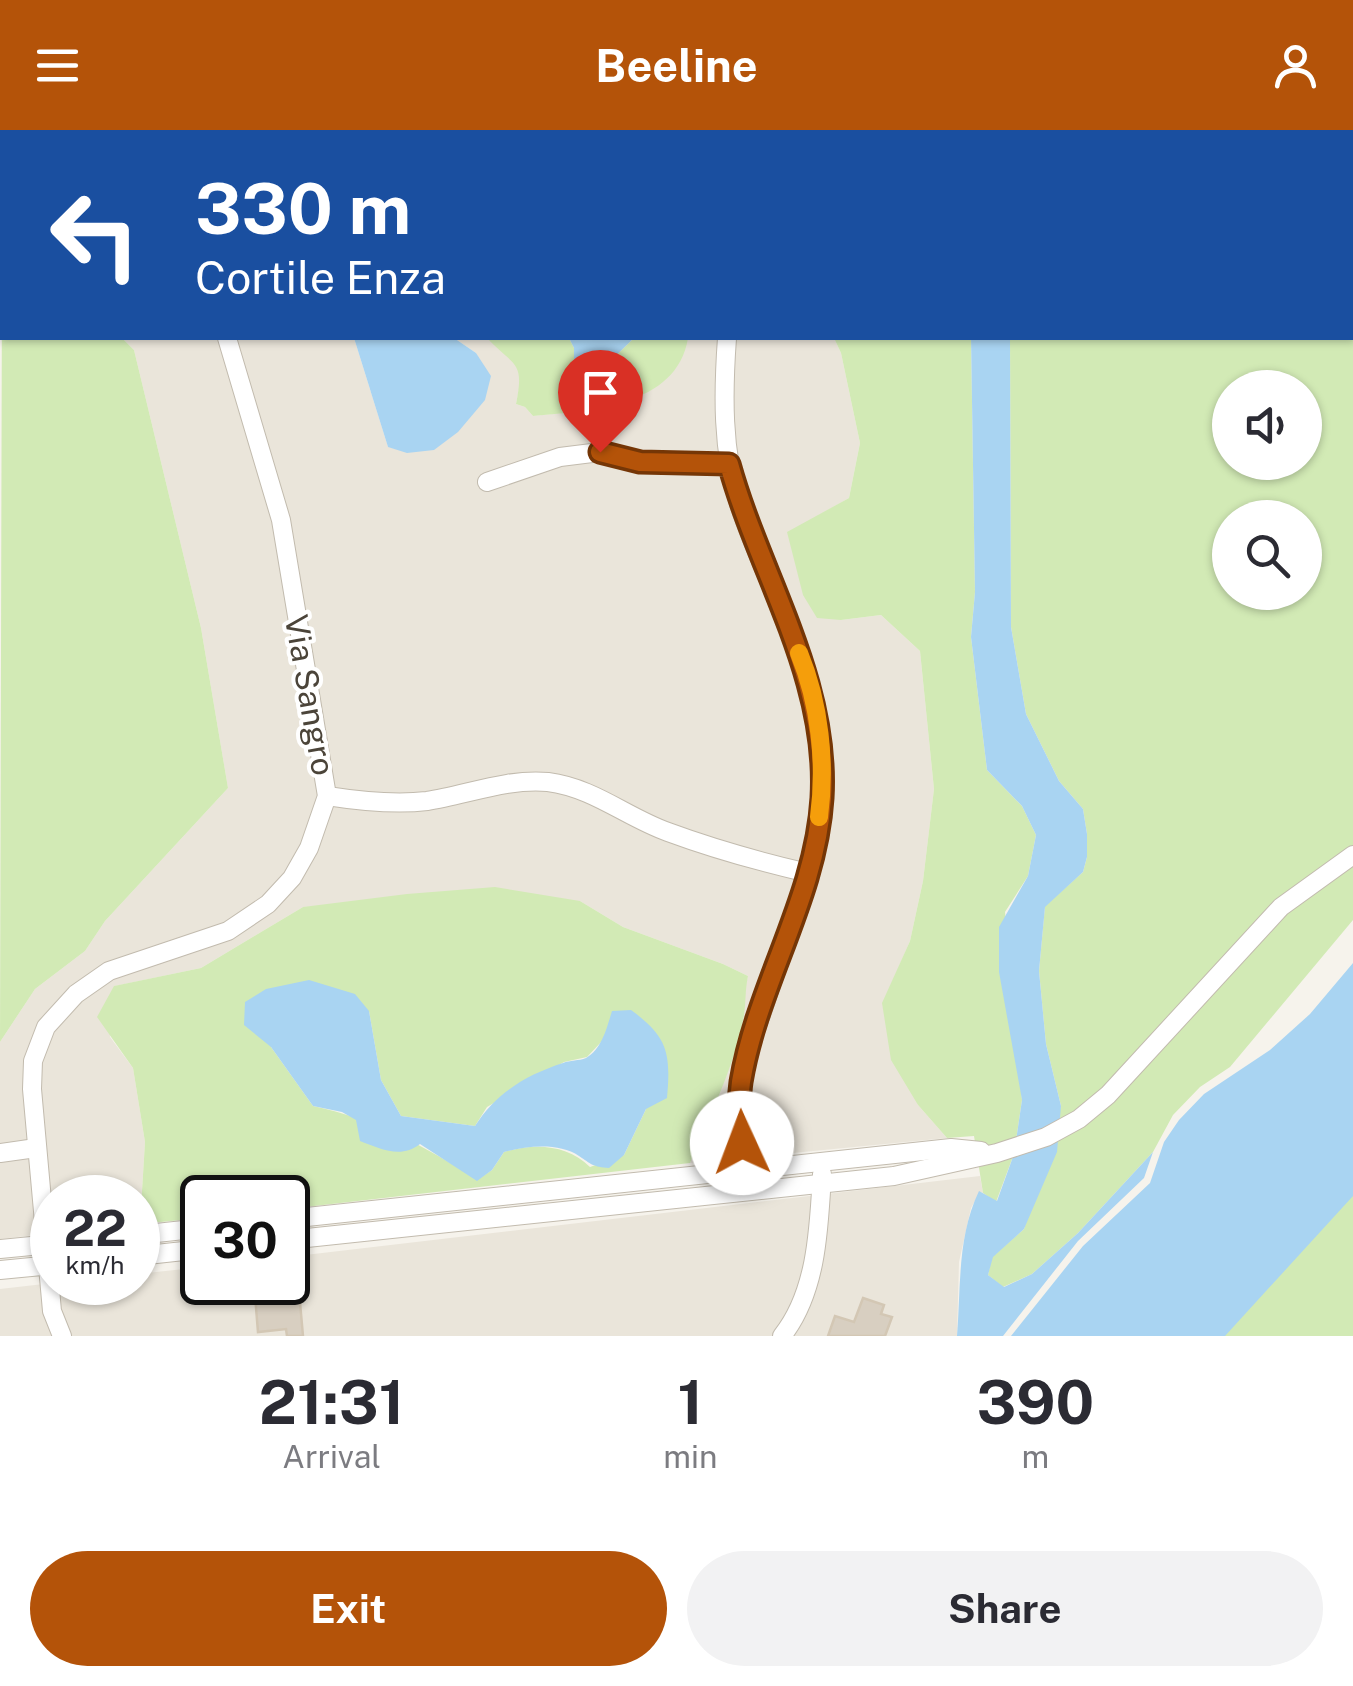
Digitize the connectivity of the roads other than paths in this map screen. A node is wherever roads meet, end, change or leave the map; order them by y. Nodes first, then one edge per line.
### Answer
1 (228, 340) edge
2 (727, 340) edge
3 (729, 464) junction
4 (488, 482) dead end
5 (327, 796) junction
6 (1353, 855) edge
7 (808, 873) junction
8 (36, 1148) junction
9 (997, 1152) junction
10 (0, 1153) edge
11 (822, 1164) junction
12 (744, 1171) junction
13 (40, 1175) edge
14 (822, 1184) junction
15 (310, 1217) edge
16 (310, 1238) edge
17 (30, 1246) edge
18 (0, 1248) edge
19 (30, 1267) edge
20 (0, 1270) edge
21 (52, 1305) edge
22 (62, 1336) edge
23 (782, 1336) edge

1 - 5 street, Via Sangro
2 - 3 street
3 - 4 street
3 - 7 street
5 - 7 street
5 - 8 street, Via Sangro
6 - 9 street
7 - 12 street
8 - 10 street
8 - 13 street, Via Sangro
9 - 11 street
9 - 14 street
11 - 12 street
11 - 14 street
12 - 15 street
14 - 16 street
14 - 23 street
17 - 18 street
19 - 20 street
21 - 22 street, Via Sangro

